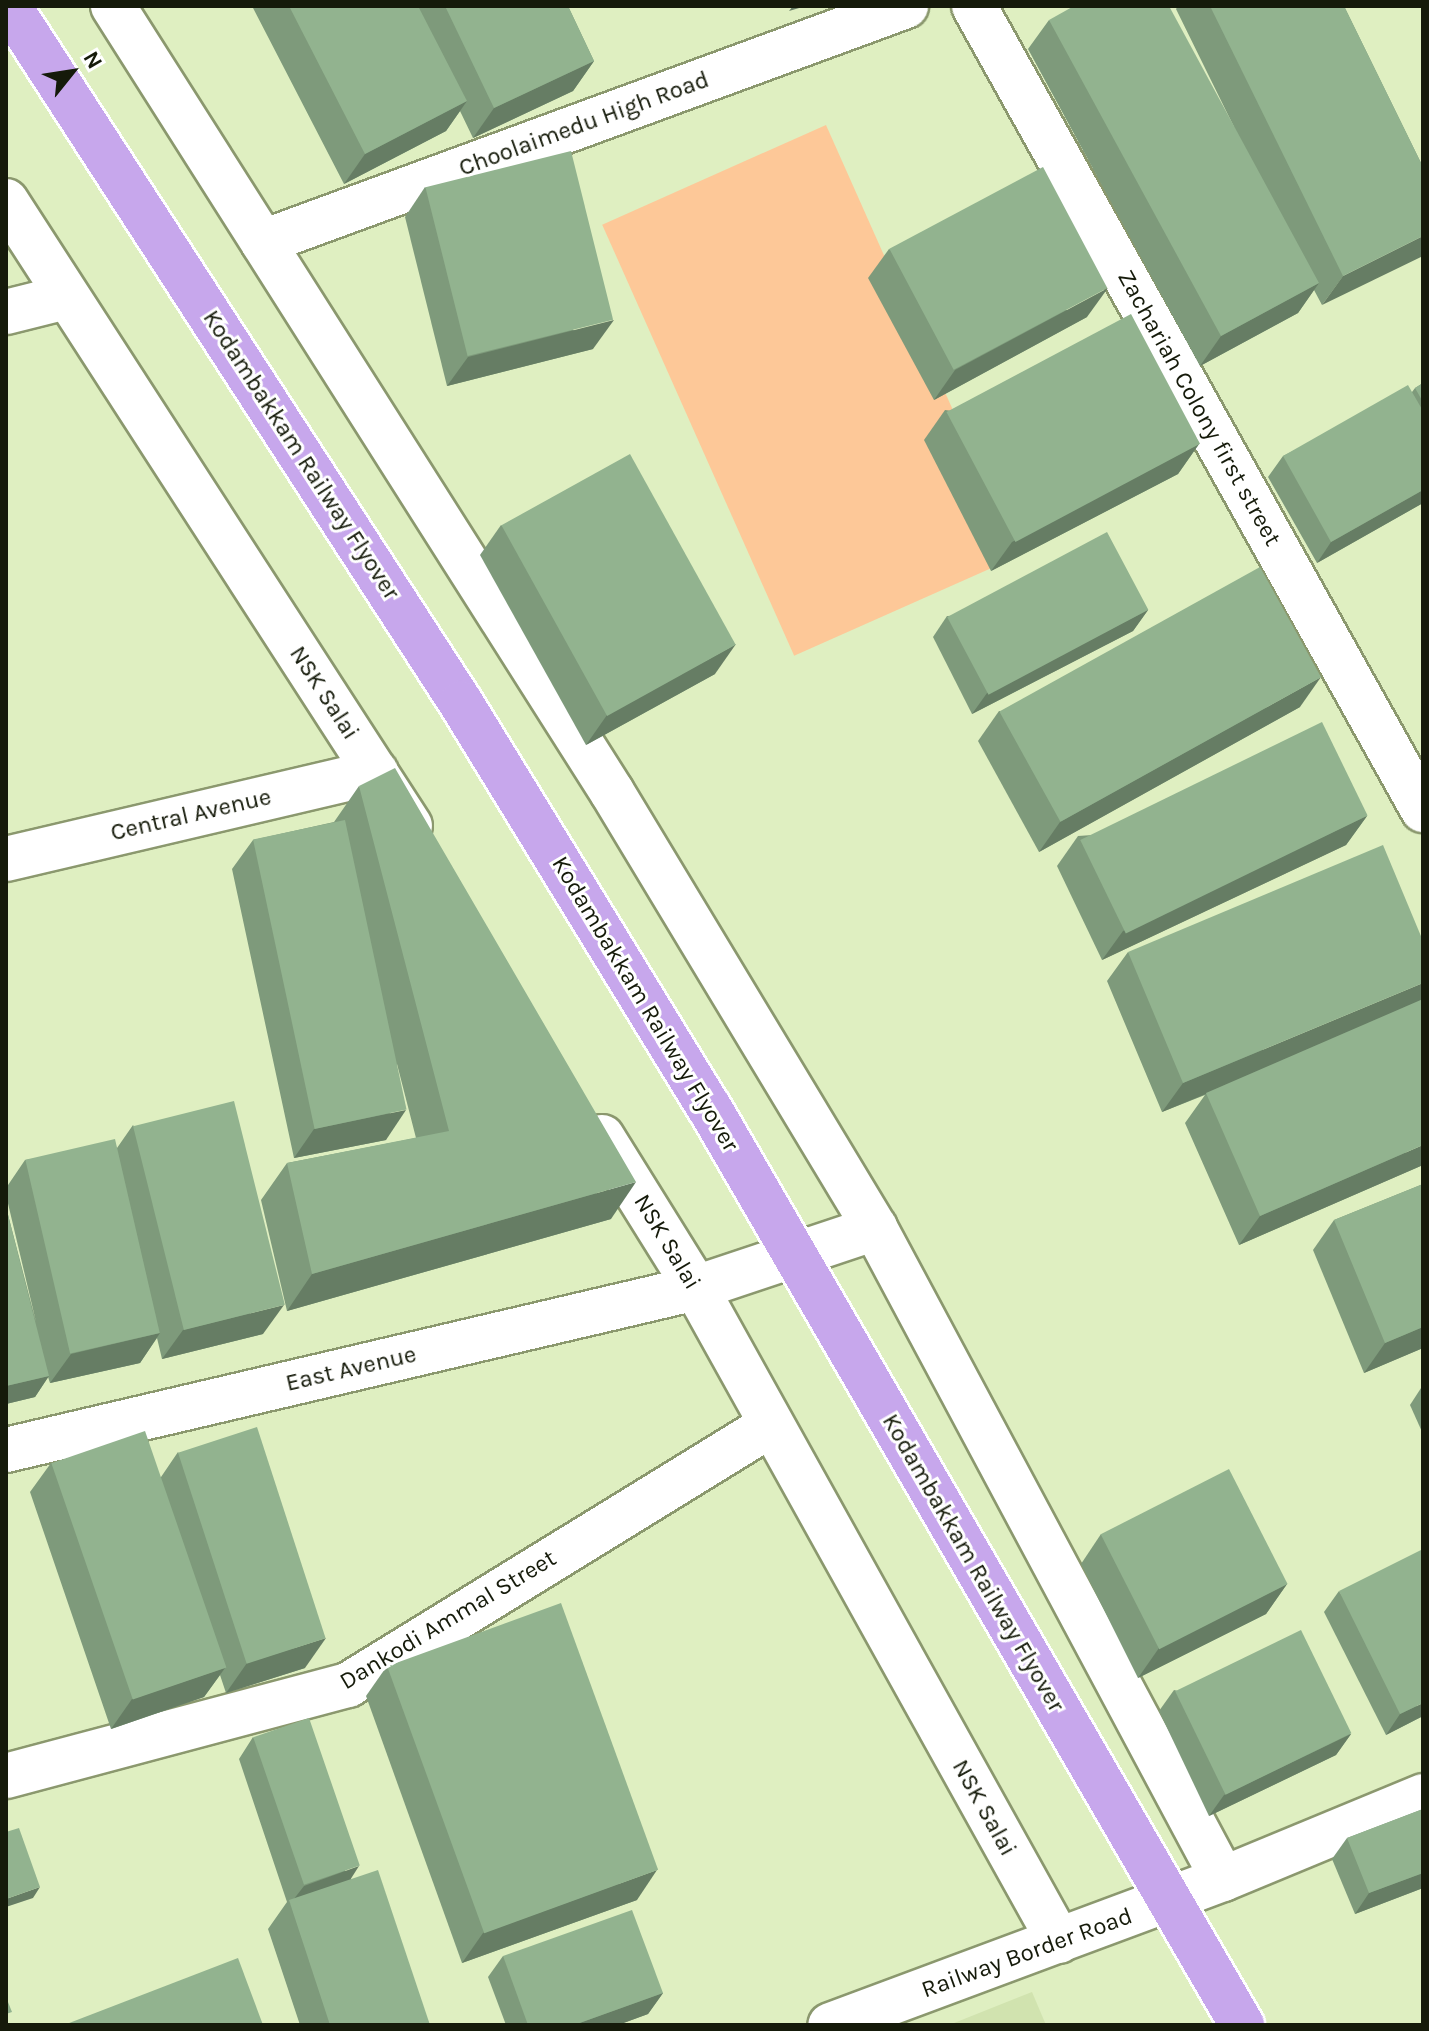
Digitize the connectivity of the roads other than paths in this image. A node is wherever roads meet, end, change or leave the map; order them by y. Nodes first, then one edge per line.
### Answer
1 (9, 6) edge
2 (113, 6) edge
3 (906, 6) edge
4 (974, 6) edge
5 (6, 201) edge
6 (263, 242) junction
7 (66, 297) junction
8 (6, 312) edge
9 (376, 772) junction
10 (1423, 810) edge
11 (6, 859) edge
12 (435, 867) edge
13 (578, 1098) edge
14 (875, 1228) junction
15 (696, 1288) junction
16 (769, 1426) junction
17 (6, 1450) edge
18 (6, 1776) edge
19 (1423, 1796) edge
20 (1223, 1879) junction
21 (1059, 1941) junction
22 (830, 2025) edge
23 (1242, 2025) edge

1 - 23 main road, Kodambakkam Railway Flyover, bridge
2 - 6 street
3 - 6 street, Choolaimedu High Road
4 - 10 street, Zachariah Colony first street
5 - 7 street, NSK Salai
6 - 14 street
7 - 8 street
7 - 9 street, NSK Salai
9 - 11 street, Central Avenue
9 - 12 street, NSK Salai
13 - 15 street, NSK Salai
14 - 15 street, East Avenue
14 - 20 street
15 - 16 street, NSK Salai
15 - 17 street, East Avenue
16 - 18 street, Dankodi Ammal Street
16 - 21 street, NSK Salai
19 - 20 street, Railway Border Road
20 - 21 street, Railway Border Road
21 - 22 street, Railway Border Road

